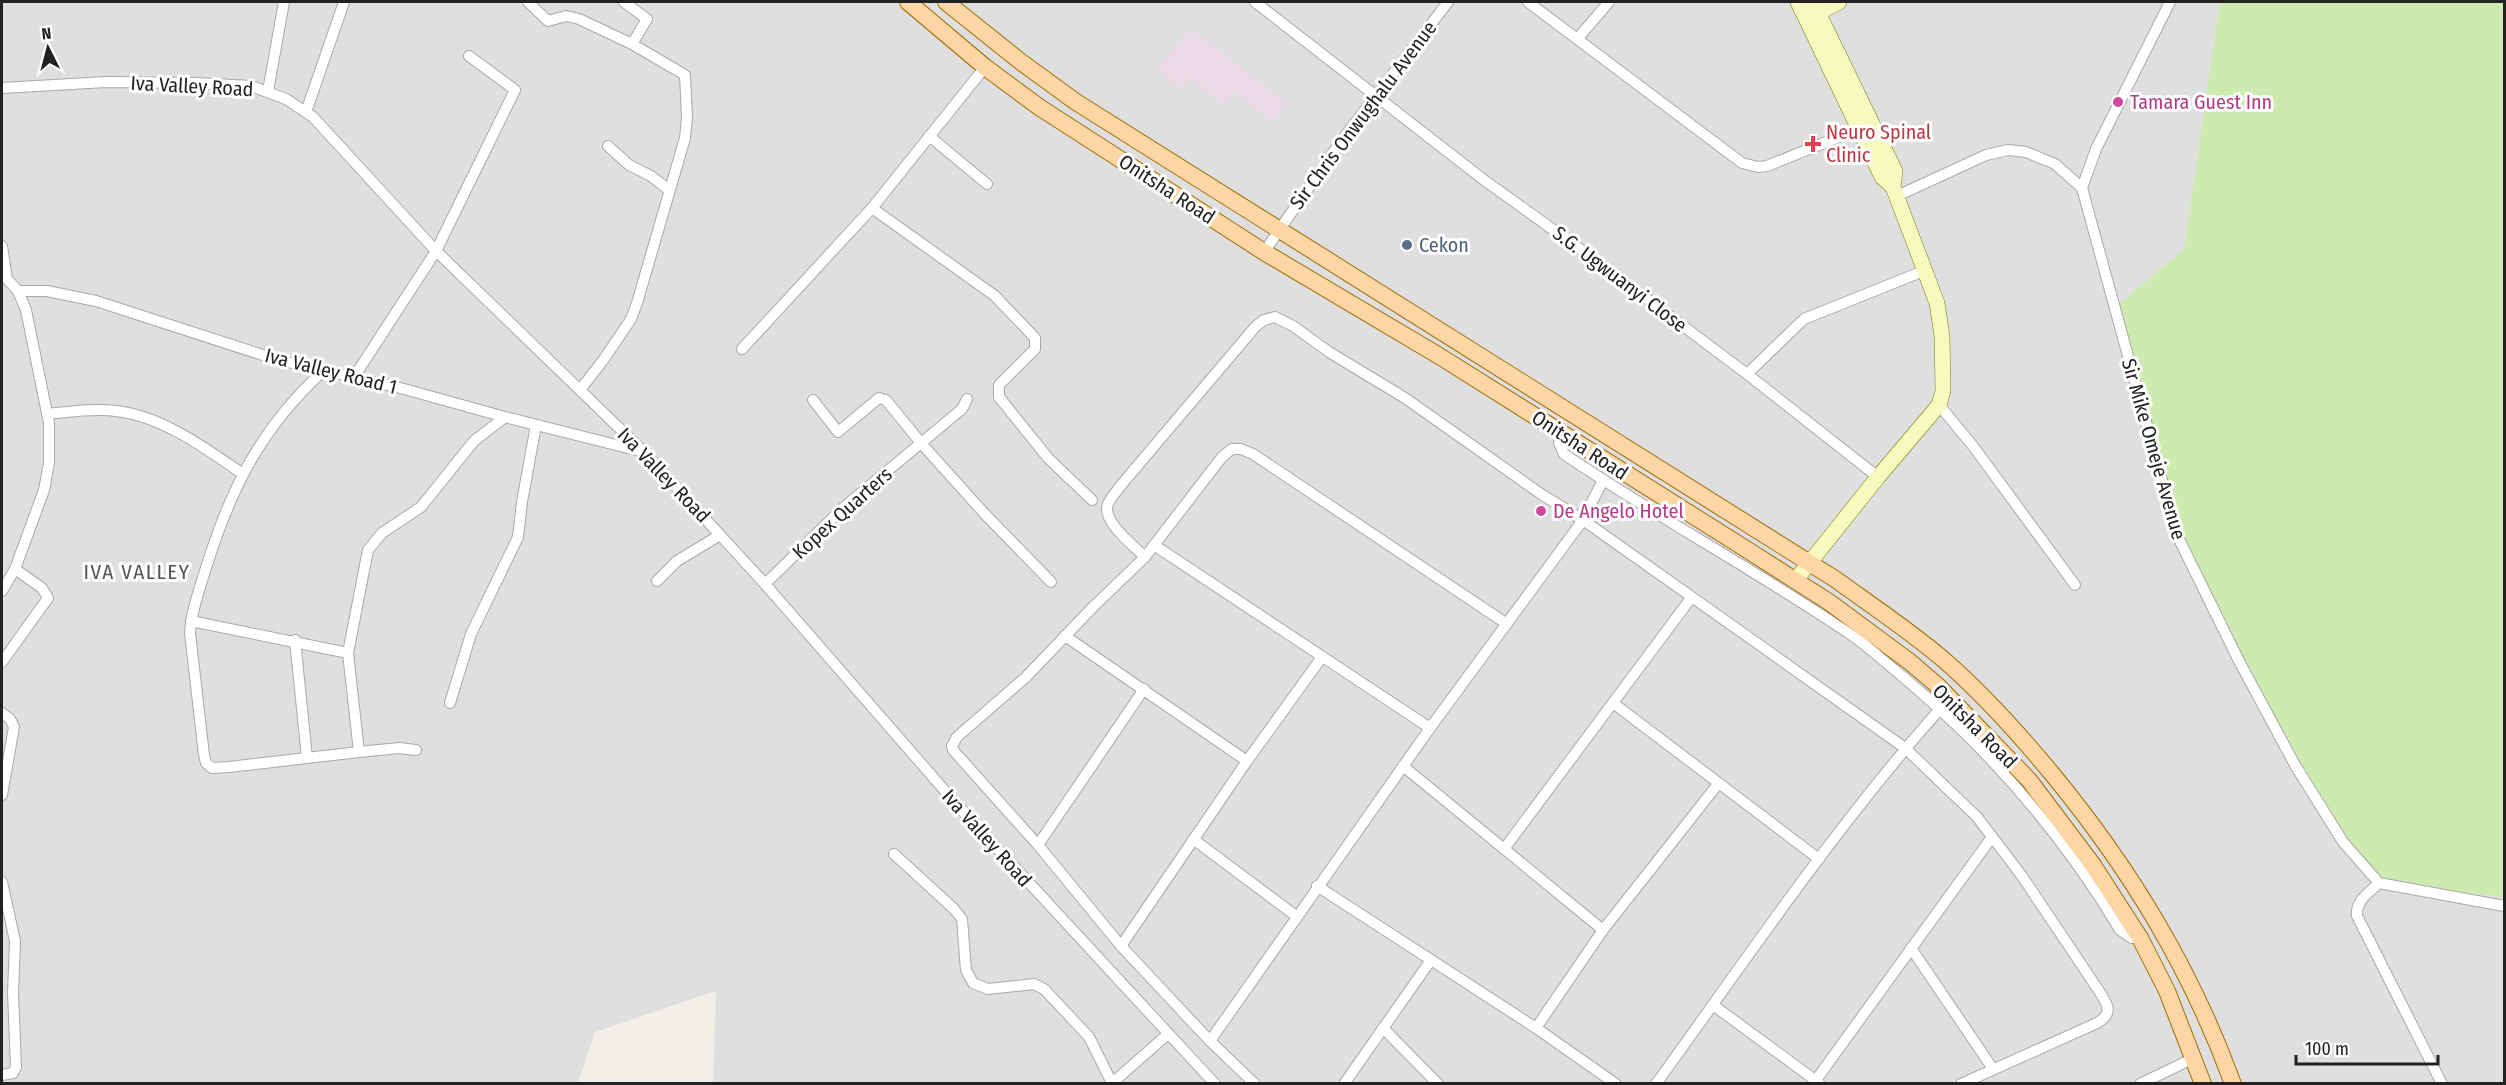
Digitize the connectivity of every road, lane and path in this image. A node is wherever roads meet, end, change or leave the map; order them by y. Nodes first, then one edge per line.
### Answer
1 (284, 2) edge
2 (345, 2) edge
3 (528, 2) edge
4 (624, 2) edge
5 (908, 2) edge
6 (946, 2) edge
7 (1255, 2) edge
8 (1448, 2) edge
9 (1528, 2) edge
10 (1609, 2) edge
11 (1798, 2) edge
12 (1839, 2) edge
13 (2170, 2) edge
14 (1813, 11) edge
15 (1578, 38) junction
16 (632, 44) junction
17 (469, 56) dead end
18 (985, 67) junction
19 (2, 88) edge
20 (268, 92) junction
21 (1377, 96) junction
22 (306, 112) junction
23 (1860, 128) junction
24 (929, 136) junction
25 (608, 146) dead end
26 (987, 184) dead end
27 (2082, 188) junction
28 (669, 190) junction
29 (1895, 191) junction
30 (872, 207) junction
31 (1278, 229) junction
32 (2, 246) edge
33 (436, 250) junction
34 (1264, 252) junction
35 (1926, 270) junction
36 (4, 280) edge
37 (18, 291) junction
38 (742, 349) dead end
39 (323, 371) junction
40 (1747, 374) junction
41 (354, 377) junction
42 (580, 390) junction
43 (967, 399) dead end
44 (813, 400) dead end
45 (1940, 405) junction
46 (47, 414) junction
47 (505, 417) junction
48 (536, 425) junction
49 (1563, 434) junction
50 (921, 443) junction
51 (644, 452) junction
52 (243, 474) junction
53 (1878, 477) junction
54 (1603, 480) junction
55 (1092, 500) dead end
56 (1583, 520) junction
57 (720, 535) junction
58 (1154, 545) junction
59 (1145, 557) junction
60 (1810, 564) junction
61 (15, 568) junction
62 (657, 581) dead end
63 (1796, 581) junction
64 (1051, 582) dead end
65 (765, 584) junction
66 (2075, 585) dead end
67 (2, 591) edge
68 (1691, 598) junction
69 (190, 621) junction
70 (1507, 624) junction
71 (1065, 636) junction
72 (295, 640) junction
73 (348, 653) junction
74 (1322, 657) junction
75 (2, 662) edge
76 (1144, 689) junction
77 (450, 703) dead end
78 (1613, 703) junction
79 (1940, 709) junction
80 (2, 713) edge
81 (1430, 728) junction
82 (1905, 748) junction
83 (416, 750) dead end
84 (359, 752) junction
85 (307, 758) junction
86 (1247, 761) junction
87 (1403, 766) junction
88 (1719, 784) junction
89 (2, 795) edge
90 (1992, 837) junction
91 (1193, 839) junction
92 (1038, 845) junction
93 (1504, 849) junction
94 (894, 854) dead end
95 (1819, 859) junction
96 (2, 882) edge
97 (2379, 884) junction
98 (1317, 886) junction
99 (2505, 906) edge
100 (1296, 916) junction
101 (1603, 930) junction
102 (2140, 938) junction
103 (1121, 946) junction
104 (1911, 948) junction
105 (1431, 960) junction
106 (1713, 1005) junction
107 (1383, 1028) junction
108 (1536, 1028) junction
109 (1168, 1034) junction
110 (1210, 1041) junction
111 (2194, 1058) junction
112 (1993, 1069) junction
113 (2, 1075) edge
114 (1818, 1082) edge
115 (1111, 1083) edge
116 (1215, 1083) edge
117 (1255, 1083) edge
118 (1344, 1083) edge
119 (1438, 1083) edge
120 (1616, 1083) edge
121 (1656, 1083) edge
122 (1961, 1083) edge
123 (2140, 1083) edge
124 (2204, 1083) edge
125 (2233, 1083) edge
126 (2442, 1083) edge

1 - 20 street
2 - 22 street
3 - 16 street
4 - 16 street
5 - 18 main road, Onitsha Road
6 - 31 main road, Onitsha Road
7 - 21 street, S.G. Ugwuanyi Close
8 - 21 street, Sir Chris Onwughalu Avenue
9 - 15 street
10 - 15 street
11 - 14 main road
12 - 14 main road
13 - 27 street
14 - 23 main road
14 - 29 main road
15 - 23 street
16 - 28 street
17 - 33 street
18 - 24 street
18 - 34 main road, Onitsha Road
19 - 20 street, Iva Valley Road
20 - 22 street, Iva Valley Road
21 - 31 street, Sir Chris Onwughalu Avenue
21 - 40 street, S.G. Ugwuanyi Close
22 - 33 street, Iva Valley Road
23 - 29 main road
24 - 26 street
24 - 30 street
25 - 28 street
27 - 29 street
27 - 97 street, Sir Mike Omeje Avenue
28 - 42 street
29 - 35 main road
30 - 38 street
30 - 55 street
31 - 34 street, Sir Chris Onwughalu Avenue
31 - 60 main road, Onitsha Road
32 - 36 street
33 - 41 street
33 - 42 street, Iva Valley Road
34 - 49 main road, Onitsha Road
35 - 40 street
35 - 45 main road
36 - 37 street
37 - 39 street, Iva Valley Road 1
37 - 46 street
39 - 41 street, Iva Valley Road 1
39 - 52 street
40 - 53 street, S.G. Ugwuanyi Close
41 - 47 street, Iva Valley Road 1
42 - 51 street, Iva Valley Road
43 - 50 street, Kopex Quarters
44 - 50 street
45 - 53 main road
45 - 66 street
46 - 52 street
46 - 61 street
47 - 48 street, Iva Valley Road 1
47 - 73 street
48 - 51 street, Iva Valley Road 1
48 - 77 street
49 - 54 street
49 - 63 main road, Onitsha Road
50 - 64 street
50 - 65 street, Kopex Quarters
51 - 57 street, Iva Valley Road
52 - 69 street
53 - 60 main road
54 - 56 street
54 - 79 street
56 - 59 street
56 - 68 street
56 - 70 street
57 - 62 street
57 - 65 street, Iva Valley Road
58 - 59 street
58 - 70 street
58 - 74 street
59 - 71 street
60 - 63 main road
60 - 125 main road, Onitsha Road
61 - 67 street
61 - 75 street
63 - 102 main road, Onitsha Road
65 - 109 street, Iva Valley Road
68 - 78 street
68 - 82 street
69 - 72 street
69 - 85 street
70 - 81 street
71 - 76 street
71 - 92 street
72 - 73 street
72 - 85 street
73 - 84 street
74 - 81 street
74 - 86 street
76 - 86 street
76 - 92 street
78 - 88 street
78 - 93 street
79 - 82 street
79 - 102 street
80 - 89 street
81 - 87 street
82 - 90 street
82 - 95 street
83 - 84 street
84 - 85 street
86 - 91 street
87 - 93 street
87 - 98 street
88 - 95 street
88 - 101 street
90 - 104 street
90 - 112 street
91 - 100 street
91 - 103 street
92 - 103 street
93 - 101 street
94 - 115 street
95 - 106 street
96 - 113 street
97 - 99 street
97 - 126 street
98 - 100 street
98 - 105 street
100 - 110 street
101 - 108 street
102 - 111 main road, Onitsha Road
103 - 110 street
104 - 112 street
104 - 114 street
105 - 107 street
105 - 108 street
106 - 114 street
106 - 121 street
107 - 118 street
107 - 119 street
108 - 120 street
109 - 115 street
109 - 116 street, Iva Valley Road
110 - 117 street
111 - 123 street
111 - 124 main road, Onitsha Road
112 - 122 street

